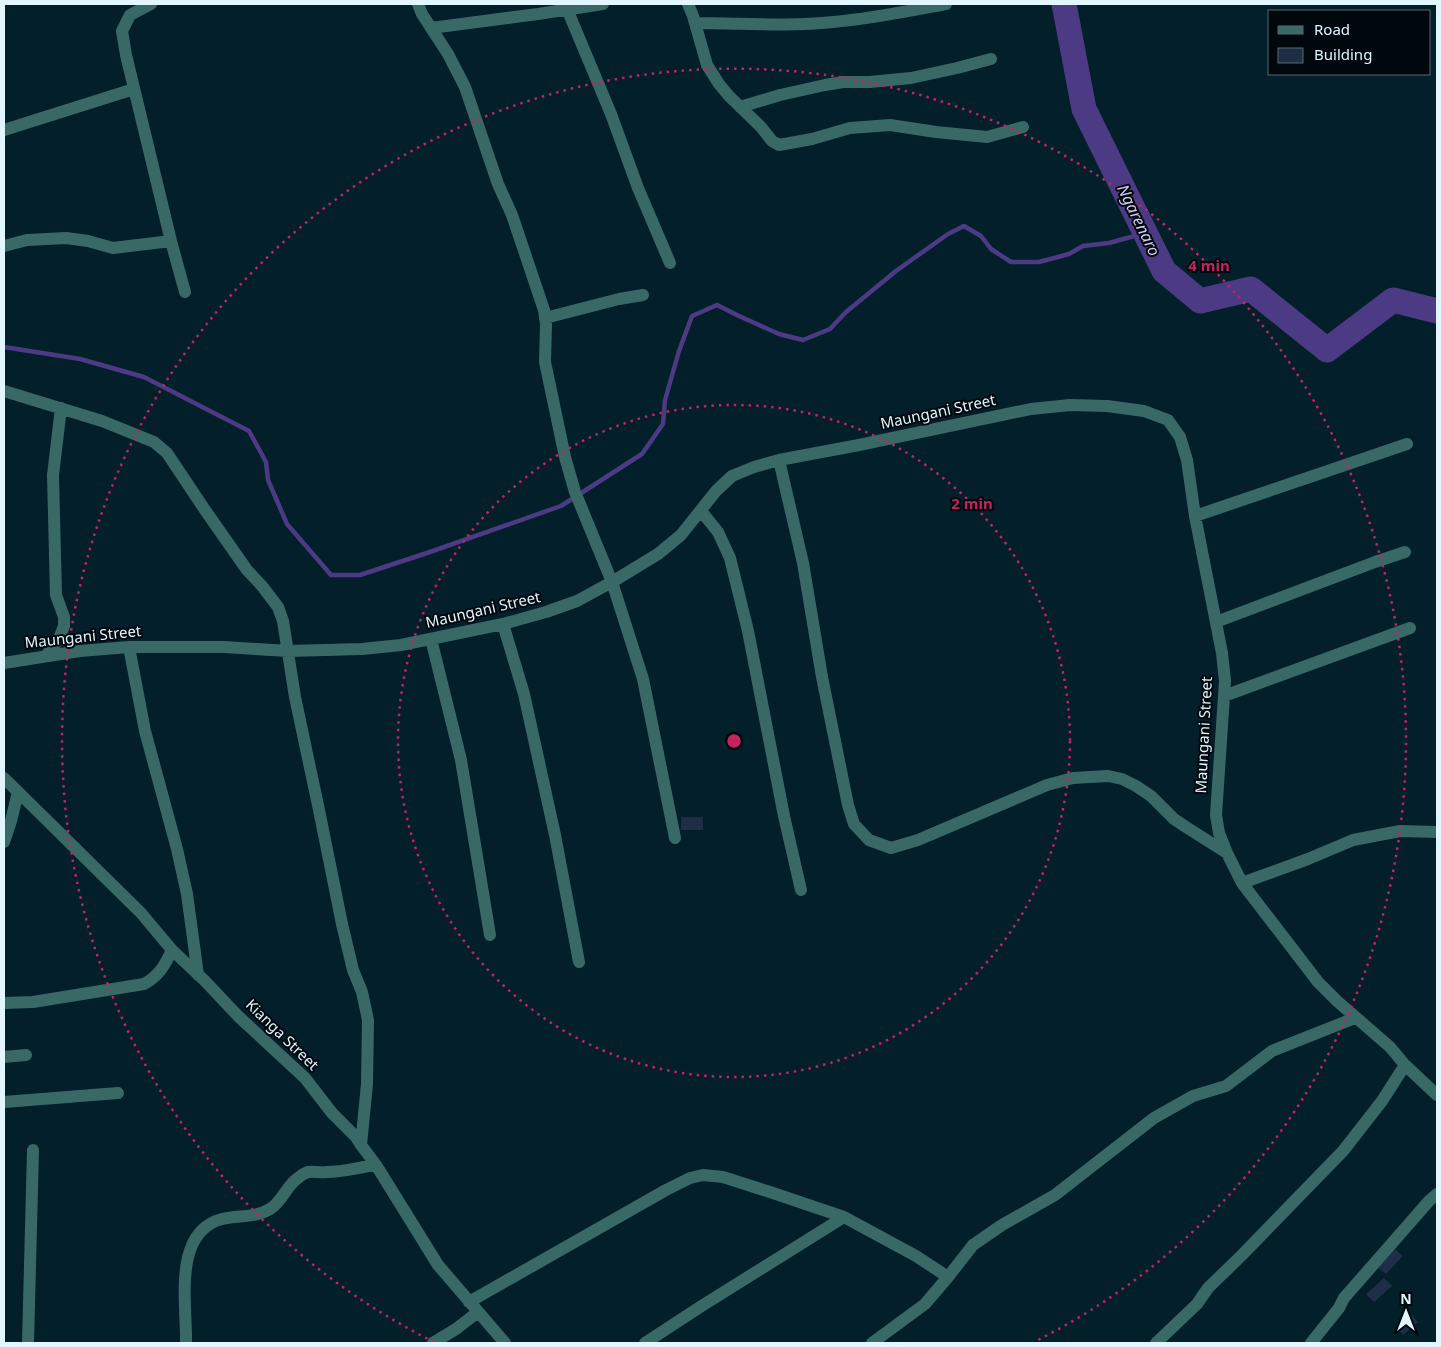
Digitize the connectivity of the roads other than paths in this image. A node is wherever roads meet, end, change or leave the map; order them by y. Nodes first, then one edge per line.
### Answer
1 (151, 4) edge
2 (418, 4) edge
3 (603, 4) edge
4 (688, 4) edge
5 (946, 4) edge
6 (567, 9) junction
7 (695, 23) junction
8 (432, 28) junction
9 (991, 58) dead end
10 (134, 89) junction
11 (740, 107) junction
12 (1023, 127) dead end
13 (4, 130) edge
14 (171, 241) junction
15 (4, 246) edge
16 (670, 263) dead end
17 (185, 292) dead end
18 (643, 295) dead end
19 (545, 318) junction
20 (4, 391) edge
21 (61, 408) junction
22 (1407, 444) dead end
23 (779, 460) junction
24 (701, 511) junction
25 (1195, 516) junction
26 (1405, 552) dead end
27 (612, 582) junction
28 (1216, 622) junction
29 (503, 624) junction
30 (1410, 628) dead end
31 (431, 639) junction
32 (129, 647) junction
33 (288, 651) junction
34 (46, 656) junction
35 (4, 663) edge
36 (1224, 696) junction
37 (4, 778) edge
38 (18, 792) junction
39 (1437, 832) edge
40 (675, 838) dead end
41 (4, 842) edge
42 (1227, 853) junction
43 (1242, 883) junction
44 (800, 890) dead end
45 (490, 935) dead end
46 (172, 950) junction
47 (579, 962) dead end
48 (198, 975) junction
49 (4, 1003) edge
50 (1354, 1018) junction
51 (26, 1055) dead end
52 (4, 1057) edge
53 (1404, 1065) junction
54 (118, 1093) dead end
55 (1437, 1095) edge
56 (4, 1102) edge
57 (361, 1145) junction
58 (33, 1150) dead end
59 (376, 1165) junction
60 (1437, 1194) edge
61 (844, 1217) junction
62 (948, 1277) junction
63 (469, 1302) junction
64 (478, 1312) junction
65 (28, 1343) edge
66 (186, 1343) edge
67 (433, 1343) edge
68 (505, 1343) edge
69 (646, 1343) edge
70 (872, 1343) edge
71 (1156, 1343) edge
72 (1311, 1343) edge

1 - 10 street
2 - 8 street
3 - 6 street
4 - 7 street
5 - 7 street
6 - 8 street
6 - 16 street
7 - 11 street
8 - 19 street
9 - 11 street
10 - 13 street
10 - 14 street
11 - 12 street
14 - 15 street
14 - 17 street
18 - 19 street
19 - 27 street
20 - 21 street
21 - 33 street
21 - 34 street
22 - 25 street
23 - 24 street, Maungani Street
23 - 25 street, Maungani Street
23 - 42 street
24 - 27 street, Maungani Street
24 - 44 street
25 - 28 street, Maungani Street
26 - 28 street
27 - 29 street, Maungani Street
27 - 40 street
28 - 36 street, Maungani Street
29 - 31 street, Maungani Street
29 - 47 street
30 - 36 street
31 - 33 street, Maungani Street
31 - 45 street
32 - 33 street, Maungani Street
32 - 34 street, Maungani Street
32 - 48 street
33 - 57 street
34 - 35 street, Maungani Street
36 - 42 street, Maungani Street
37 - 38 street, Kianga Street
38 - 41 street
38 - 46 street, Kianga Street
39 - 43 street
42 - 43 street, Maungani Street
43 - 50 street, Maungani Street
46 - 48 street, Kianga Street
46 - 49 street
48 - 57 street, Kianga Street
50 - 53 street, Maungani Street
50 - 62 street
51 - 52 street
53 - 55 street, Maungani Street
53 - 71 street
54 - 56 street
57 - 59 street, Kianga Street
58 - 65 street
59 - 63 street, Kianga Street
59 - 66 street
60 - 72 street
61 - 62 street
61 - 63 street
61 - 69 street
62 - 70 street
63 - 64 street, Kianga Street
64 - 67 street
64 - 68 street, Kianga Street

